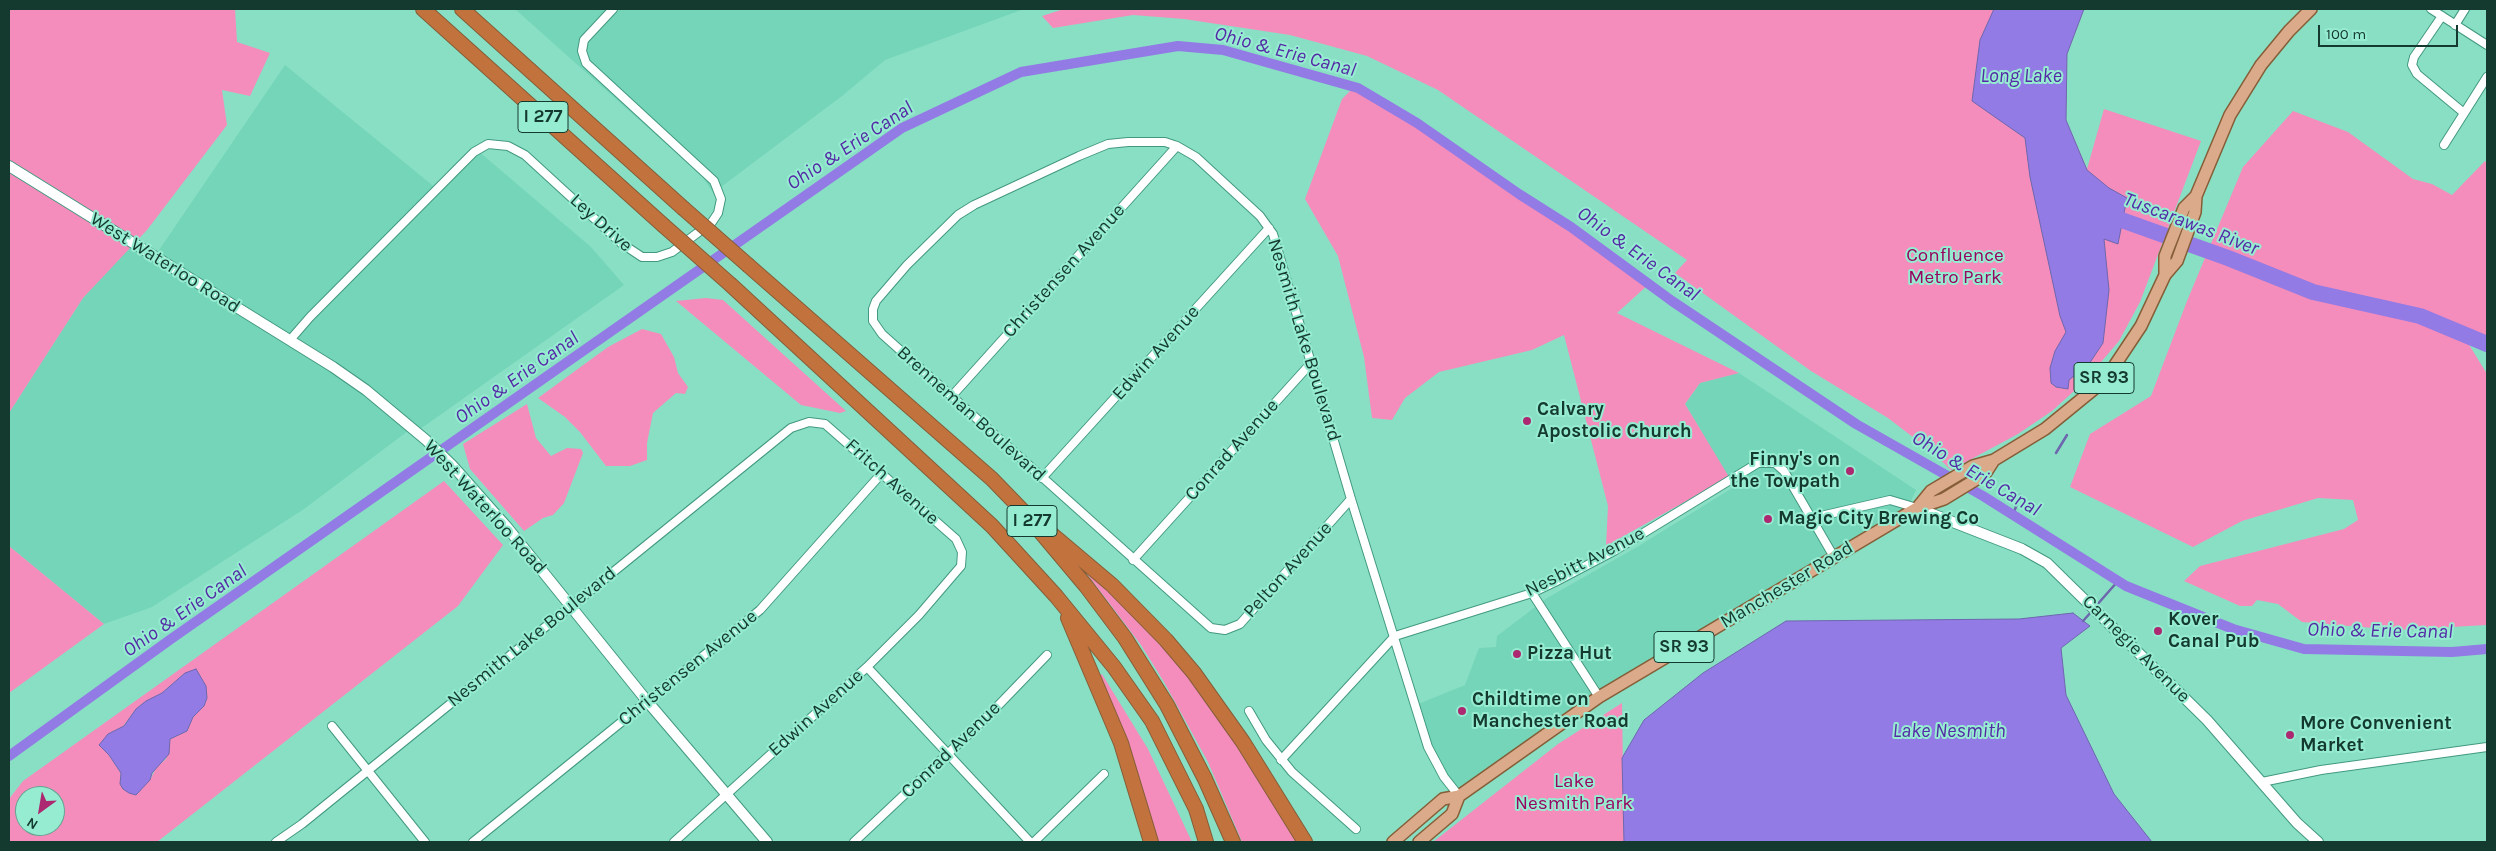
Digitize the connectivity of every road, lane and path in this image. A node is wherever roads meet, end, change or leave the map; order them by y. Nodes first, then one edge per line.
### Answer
1 (423, 9) edge
2 (462, 9) edge
3 (613, 9) edge
4 (2311, 9) edge
5 (2431, 9) edge
6 (2465, 9) edge
7 (2442, 16) junction
8 (2455, 25) junction
9 (2487, 45) edge
10 (2487, 76) edge
11 (2464, 113) junction
12 (2444, 144) dead end
13 (1177, 146) junction
14 (9, 166) edge
15 (2196, 196) junction
16 (1269, 228) junction
17 (2165, 275) junction
18 (882, 334) joint
19 (290, 340) junction
20 (1312, 362) junction
21 (951, 397) junction
22 (786, 432) joint
23 (1994, 460) junction
24 (882, 473) junction
25 (1042, 478) junction
26 (1351, 499) junction
27 (1917, 508) junction
28 (1022, 511) junction
29 (1812, 518) junction
30 (1834, 557) junction
31 (1133, 560) junction
32 (952, 578) joint
33 (1532, 593) junction
34 (1061, 602) junction
35 (571, 606) junction
36 (1219, 630) joint
37 (1394, 636) junction
38 (1047, 655) dead end
39 (867, 667) junction
40 (1599, 697) junction
41 (647, 702) junction
42 (1249, 710) dead end
43 (332, 726) dead end
44 (2487, 746) edge
45 (948, 754) junction
46 (1281, 760) junction
47 (367, 771) junction
48 (1104, 774) dead end
49 (2262, 782) junction
50 (725, 794) junction
51 (1459, 796) junction
52 (1356, 829) dead end
53 (276, 842) edge
54 (425, 842) edge
55 (474, 842) edge
56 (674, 842) edge
57 (767, 842) edge
58 (854, 842) edge
59 (1030, 842) edge
60 (1034, 842) edge
61 (1151, 842) edge
62 (1206, 842) edge
63 (1233, 842) edge
64 (1305, 842) edge
65 (1393, 842) edge
66 (1419, 842) edge
67 (2318, 842) edge

1 - 34 highway, I 277, bridge
2 - 28 highway, I 277, bridge
3 - 19 street, Ley Drive
4 - 15 main road, Manchester Road / SR 93
5 - 7 street
6 - 8 street
7 - 8 street
7 - 11 street
8 - 9 street
10 - 11 street
11 - 12 street
13 - 16 street, Nesmith Lake Boulevard
13 - 18 street, Nesmith Lake Boulevard
13 - 21 street, Christensen Avenue
14 - 19 main road, West Waterloo Road
15 - 17 main road, Manchester Road / SR 93
15 - 17 main road, Manchester Road / SR 93
16 - 20 street, Nesmith Lake Boulevard
16 - 25 street, Edwin Avenue
17 - 23 main road, Manchester Road / SR 93
18 - 21 street, Brenneman Boulevard
19 - 35 main road, West Waterloo Road
20 - 26 street, Nesmith Lake Boulevard
20 - 31 street, Conrad Avenue
21 - 25 street, Brenneman Boulevard
22 - 24 street, Fritch Avenue
22 - 35 street, Nesmith Lake Boulevard
23 - 27 main road, Manchester Road / SR 93
23 - 27 main road, Manchester Road / SR 93
24 - 32 street, Fritch Avenue
24 - 41 street, Christensen Avenue
25 - 31 street, Brenneman Boulevard
26 - 36 street, Pelton Avenue
26 - 37 street, Nesmith Lake Boulevard
27 - 29 street
27 - 30 main road, Manchester Road / SR 93
27 - 49 main road, Carnegie Avenue
28 - 63 highway, I 277
28 - 64 highway
29 - 30 street, Nesbitt Avenue
29 - 33 street, Nesbitt Avenue
30 - 40 main road, Manchester Road / SR 93
31 - 36 street, Brenneman Boulevard
32 - 39 street, Edwin Avenue
33 - 37 street, Nesbitt Avenue
33 - 40 street
34 - 61 highway
34 - 62 highway, I 277
35 - 41 main road, West Waterloo Road
35 - 47 street, Nesmith Lake Boulevard
37 - 46 street
37 - 51 street, Nesmith Lake Boulevard
38 - 45 street, Conrad Avenue
39 - 45 street
39 - 50 street, Edwin Avenue
40 - 51 main road, Manchester Road / SR 93
41 - 50 main road, West Waterloo Road
41 - 55 street, Christensen Avenue
42 - 46 street
43 - 47 street
44 - 49 street
45 - 58 street, Conrad Avenue
45 - 59 street
46 - 52 street
47 - 53 street, Nesmith Lake Boulevard
47 - 54 street
48 - 60 street
49 - 67 main road, Carnegie Avenue
50 - 56 street, Edwin Avenue
50 - 57 main road, West Waterloo Road
51 - 65 main road, Manchester Road / SR 93
51 - 66 main road, Manchester Road / SR 93

